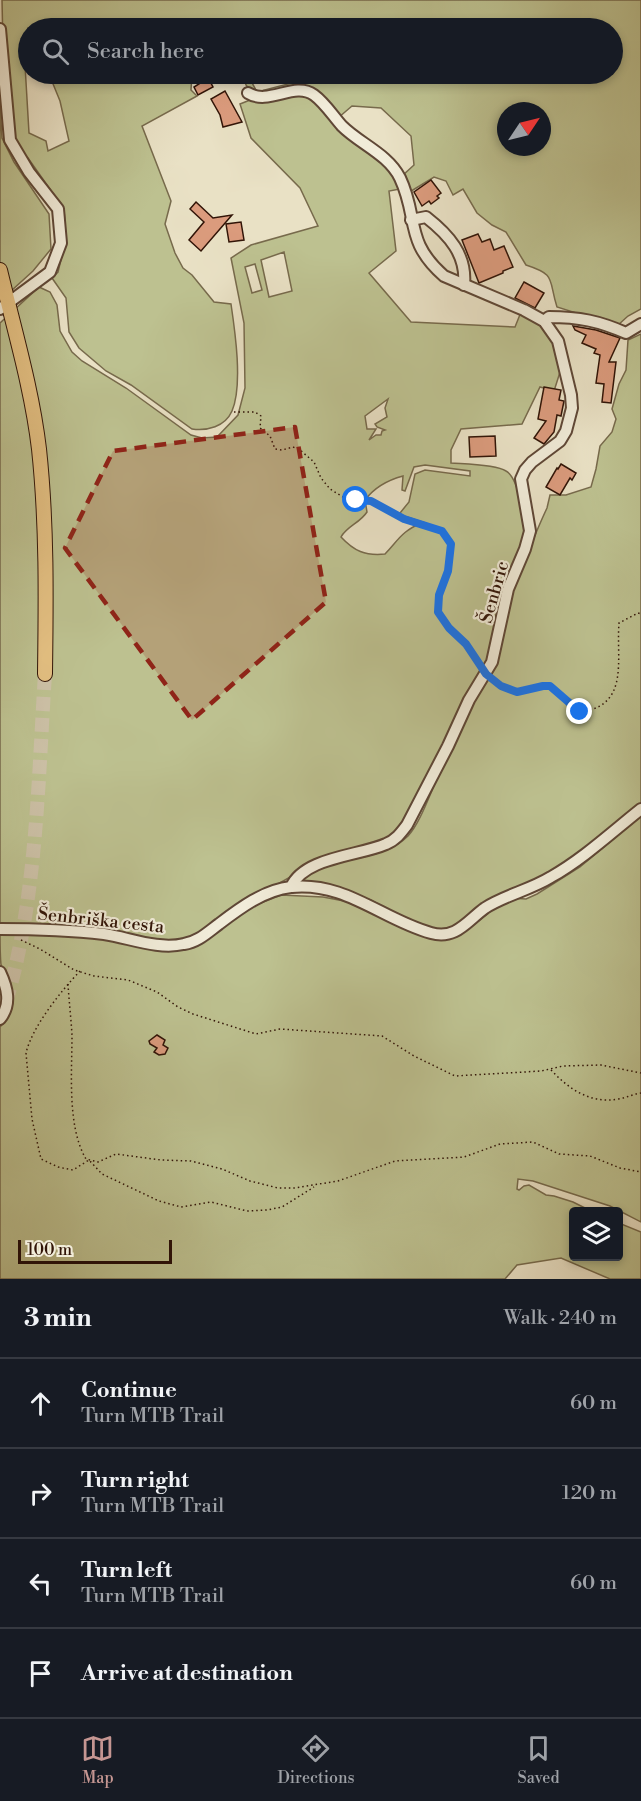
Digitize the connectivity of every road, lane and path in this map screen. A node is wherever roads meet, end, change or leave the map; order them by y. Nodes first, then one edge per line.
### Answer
1 (0, 30) edge
2 (248, 93) dead end
3 (411, 220) junction
4 (0, 270) edge
5 (464, 285) junction
6 (4, 306) edge
7 (544, 321) junction
8 (641, 324) edge
9 (234, 412) dead end
10 (641, 614) edge
11 (45, 674) tunnel mouth
12 (486, 674) junction
13 (641, 809) edge
14 (291, 887) junction
15 (0, 929) edge
16 (20, 939) dead end
17 (80, 971) junction
18 (0, 972) edge
19 (68, 984) junction
20 (0, 1019) edge
21 (550, 1069) junction
22 (641, 1073) edge
23 (641, 1093) edge
24 (89, 1160) junction
25 (641, 1172) edge
26 (315, 1186) junction

1 - 6 street
2 - 3 street
3 - 5 street
3 - 5 street
4 - 6 main road
5 - 7 street
6 - 11 main road
7 - 8 street
7 - 12 street, Šenbric
9 - 12 path
10 - 12 path
12 - 14 street, Šenbric
13 - 14 street
14 - 15 street, Šenbriška cesta
16 - 17 path
17 - 19 path
17 - 21 path
18 - 20 street
19 - 24 path
19 - 24 path
21 - 22 path
21 - 23 path
24 - 26 path
24 - 26 path
25 - 26 path

